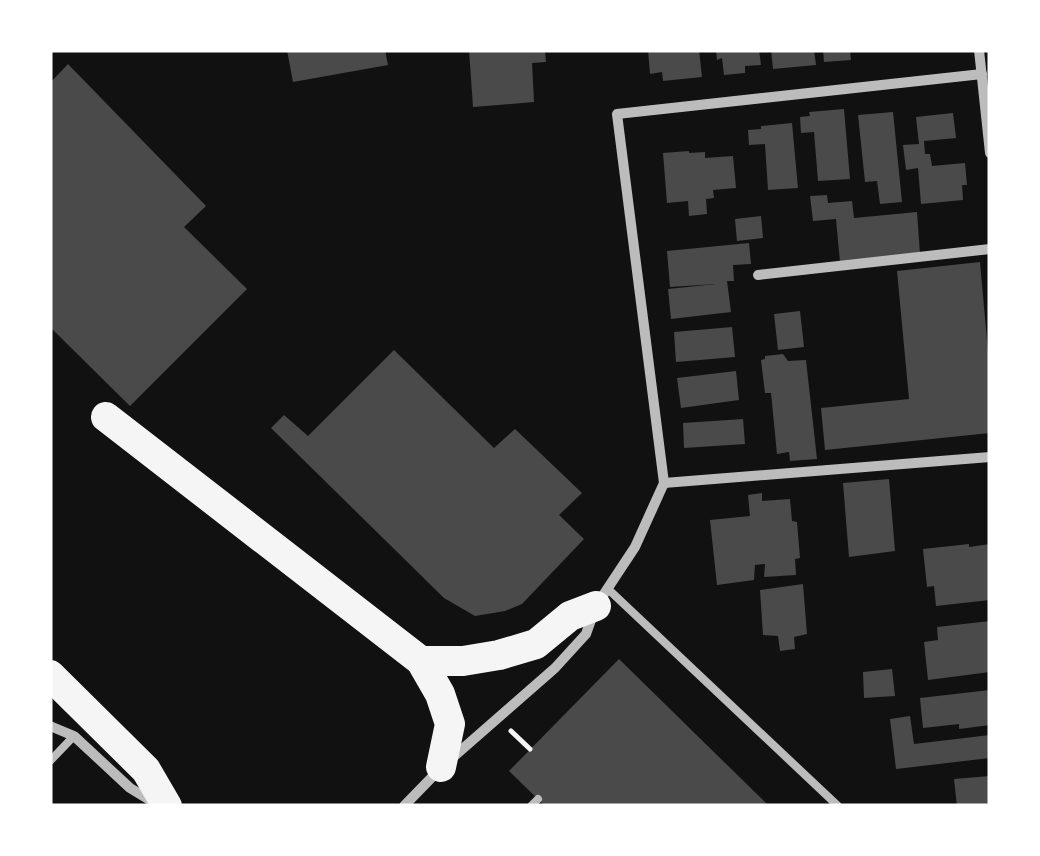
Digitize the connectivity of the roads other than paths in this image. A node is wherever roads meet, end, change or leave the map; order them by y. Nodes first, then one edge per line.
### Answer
1 (980, 50) edge
2 (982, 74) junction
3 (990, 153) edge
4 (990, 249) edge
5 (758, 275) dead end
6 (106, 417) dead end
7 (990, 457) edge
8 (664, 483) junction
9 (602, 598) junction
10 (422, 661) junction
11 (50, 675) edge
12 (50, 726) edge
13 (74, 736) junction
14 (50, 761) edge
15 (441, 767) junction
16 (831, 804) edge
17 (163, 806) edge
18 (404, 806) edge

1 - 2 street
2 - 3 street
2 - 8 street
4 - 5 street
6 - 10 highway
7 - 8 street
8 - 9 street
9 - 10 highway
9 - 15 street
9 - 16 lane
10 - 15 highway
11 - 17 highway
12 - 13 street
13 - 14 lane
13 - 17 street
15 - 18 street

